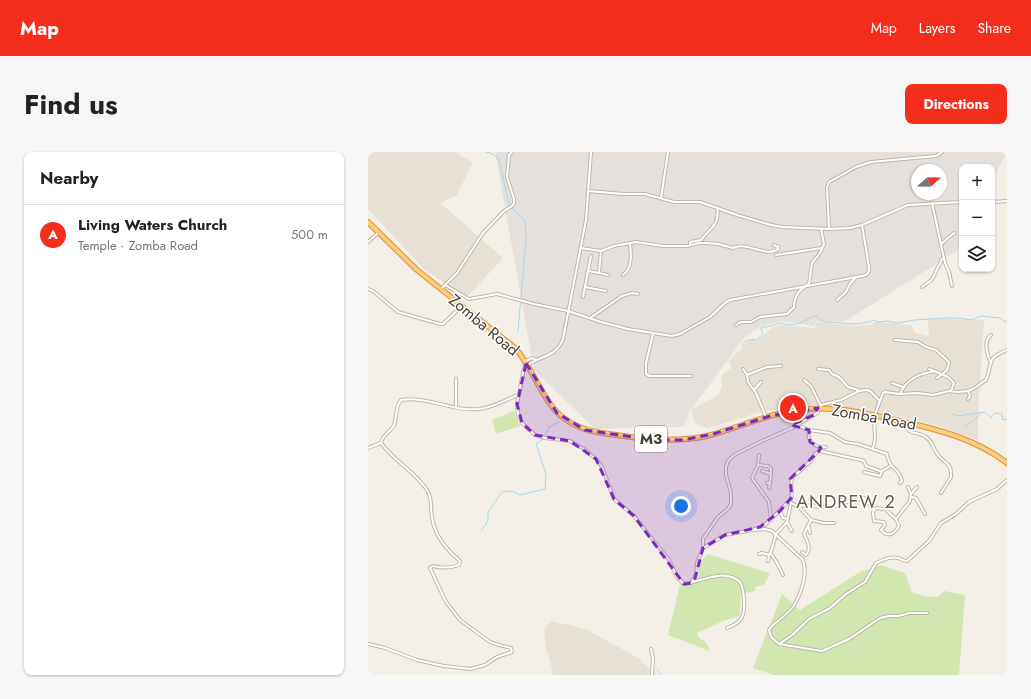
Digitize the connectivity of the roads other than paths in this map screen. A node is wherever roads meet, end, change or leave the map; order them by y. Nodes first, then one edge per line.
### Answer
1 (512, 152) edge
2 (591, 152) edge
3 (668, 152) edge
4 (942, 152) edge
5 (588, 190) junction
6 (661, 198) junction
7 (959, 202) edge
8 (995, 202) edge
9 (1007, 202) edge
10 (932, 203) junction
11 (718, 208) junction
12 (368, 222) edge
13 (862, 225) junction
14 (821, 229) junction
15 (829, 229) junction
16 (378, 233) junction
17 (954, 233) dead end
18 (368, 242) edge
19 (630, 242) junction
20 (941, 244) junction
21 (690, 245) junction
22 (774, 245) dead end
23 (581, 248) junction
24 (822, 248) junction
25 (601, 251) junction
26 (776, 255) dead end
27 (591, 256) dead end
28 (944, 258) junction
29 (588, 271) junction
30 (599, 273) junction
31 (608, 275) dead end
32 (623, 275) dead end
33 (856, 277) junction
34 (809, 284) junction
35 (445, 285) junction
36 (952, 286) dead end
37 (585, 287) junction
38 (922, 287) dead end
39 (368, 289) edge
40 (441, 289) junction
41 (606, 291) dead end
42 (638, 294) dead end
43 (583, 297) dead end
44 (837, 300) dead end
45 (462, 306) junction
46 (568, 311) junction
47 (590, 318) junction
48 (736, 325) dead end
49 (653, 334) junction
50 (991, 335) dead end
51 (895, 340) dead end
52 (1007, 350) edge
53 (536, 360) junction
54 (990, 361) junction
55 (527, 363) junction
56 (781, 366) dead end
57 (743, 369) dead end
58 (818, 369) dead end
59 (929, 369) dead end
60 (935, 371) junction
61 (941, 374) junction
62 (747, 375) junction
63 (691, 376) dead end
64 (937, 378) dead end
65 (456, 379) dead end
66 (804, 380) dead end
67 (761, 382) dead end
68 (892, 383) dead end
69 (903, 387) junction
70 (754, 390) junction
71 (859, 391) junction
72 (951, 391) junction
73 (968, 391) junction
74 (900, 394) junction
75 (518, 395) junction
76 (968, 399) dead end
77 (880, 401) junction
78 (456, 407) junction
79 (821, 407) junction
80 (875, 415) junction
81 (766, 416) junction
82 (905, 422) junction
83 (797, 425) junction
84 (809, 430) junction
85 (381, 443) junction
86 (826, 447) dead end
87 (368, 448) edge
88 (820, 449) junction
89 (873, 449) junction
90 (759, 455) dead end
91 (1007, 463) edge
92 (758, 465) junction
93 (891, 465) junction
94 (762, 471) dead end
95 (882, 471) junction
96 (864, 472) dead end
97 (771, 474) junction
98 (1007, 480) edge
99 (900, 483) dead end
100 (908, 487) dead end
101 (917, 487) dead end
102 (769, 488) dead end
103 (941, 493) dead end
104 (911, 494) junction
105 (912, 497) junction
106 (790, 502) junction
107 (798, 506) junction
108 (884, 509) dead end
109 (874, 510) junction
110 (780, 511) junction
111 (887, 511) dead end
112 (925, 514) dead end
113 (771, 520) junction
114 (811, 520) junction
115 (896, 520) junction
116 (787, 521) junction
117 (834, 523) dead end
118 (808, 525) junction
119 (755, 530) junction
120 (792, 531) dead end
121 (810, 533) dead end
122 (776, 534) junction
123 (703, 548) junction
124 (802, 552) dead end
125 (759, 554) dead end
126 (769, 554) junction
127 (768, 561) dead end
128 (783, 574) dead end
129 (692, 582) junction
130 (927, 613) dead end
131 (727, 628) dead end
132 (368, 644) edge
133 (779, 644) junction
134 (651, 650) dead end
135 (652, 675) edge

1 - 35 street
2 - 5 street
3 - 6 street
4 - 15 street
5 - 6 street
5 - 23 street
6 - 11 street
7 - 10 street
8 - 9 street
10 - 13 street
10 - 20 street
11 - 14 street
11 - 21 street
12 - 16 highway, Zomba Road / M3
13 - 15 street
13 - 33 street
14 - 15 street
14 - 24 street
16 - 18 street
16 - 40 highway, Zomba Road / M3
17 - 20 street
19 - 21 street
19 - 25 street
19 - 32 street
20 - 28 street
21 - 22 street
23 - 25 street
23 - 46 street
24 - 26 street
24 - 34 street
25 - 30 street
27 - 29 street
28 - 36 street
28 - 38 street
29 - 30 street
29 - 37 street
30 - 31 street
33 - 34 street
33 - 44 street
34 - 48 street
34 - 49 street
35 - 40 street
35 - 46 street
37 - 41 street
37 - 43 street
39 - 45 street
40 - 45 highway, Zomba Road / M3
42 - 47 street
45 - 55 highway, Zomba Road / M3
46 - 47 street
46 - 53 street
47 - 49 street
49 - 63 street
50 - 54 street
51 - 61 street
52 - 54 street
53 - 55 street
53 - 55 street
54 - 73 street
55 - 75 street
55 - 81 highway, Zomba Road / M3
56 - 62 street
57 - 62 street
58 - 71 street
59 - 60 street
60 - 61 street
60 - 69 street
61 - 64 street
61 - 72 street
62 - 70 street
65 - 78 street
66 - 79 street
67 - 70 street
68 - 69 street
69 - 74 street
70 - 81 street
71 - 77 street
71 - 79 street
72 - 73 street
72 - 74 street
73 - 76 street
74 - 77 street
75 - 78 street
75 - 129 street
77 - 80 street
78 - 85 street
79 - 80 highway, Zomba Road / M3
79 - 81 highway, Zomba Road / M3
79 - 83 street
80 - 82 highway, Zomba Road / M3
80 - 89 street
82 - 91 highway, Zomba Road / M3
82 - 103 street
83 - 84 street
83 - 123 street
84 - 88 street
84 - 89 street
85 - 87 street
85 - 132 street
86 - 88 street
88 - 95 street
88 - 106 street
89 - 93 street
90 - 92 street
92 - 97 street
92 - 113 street
93 - 95 street
93 - 99 street
94 - 97 street
95 - 96 street
97 - 102 street
98 - 133 street
100 - 104 street
101 - 104 street
104 - 105 street
105 - 112 street
105 - 115 street
106 - 107 street
106 - 110 street
106 - 116 street
107 - 109 street
107 - 114 street
108 - 109 street
109 - 115 street
110 - 113 street
110 - 116 street
111 - 115 street
113 - 119 street
114 - 117 street
114 - 118 street
116 - 120 street
116 - 122 street
118 - 121 street
118 - 124 street
119 - 122 street
119 - 123 street
122 - 126 street
122 - 133 street
123 - 129 street
125 - 126 street
126 - 127 street
126 - 128 street
129 - 131 street
130 - 133 street
134 - 135 street

